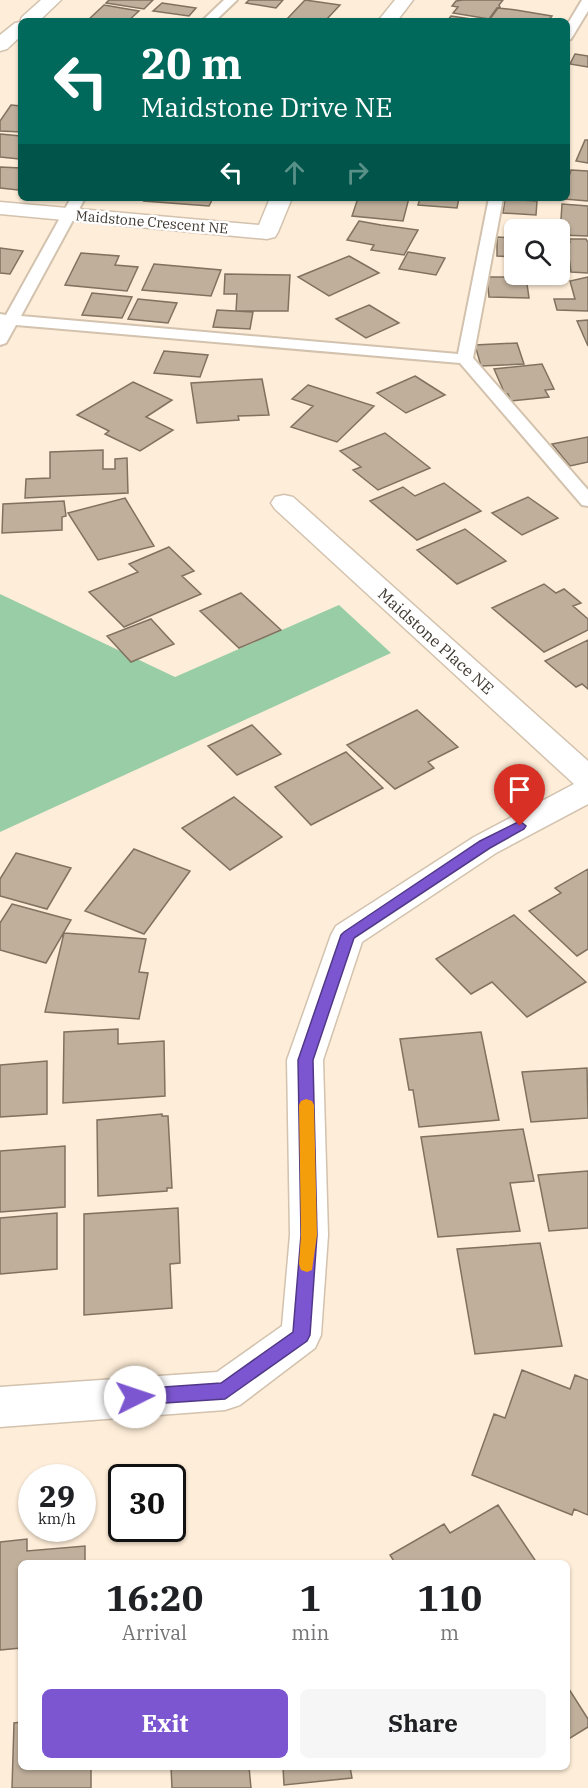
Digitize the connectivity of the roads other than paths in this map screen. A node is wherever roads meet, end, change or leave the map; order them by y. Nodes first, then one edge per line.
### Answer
1 (52, 0) edge
2 (231, 0) edge
3 (404, 0) edge
4 (588, 0) edge
5 (31, 18) edge
6 (211, 18) edge
7 (389, 18) edge
8 (18, 30) edge
9 (570, 31) edge
10 (0, 45) edge
11 (280, 201) edge
12 (495, 201) edge
13 (73, 206) edge
14 (0, 208) edge
15 (5, 319) edge
16 (0, 340) edge
17 (465, 359) junction
18 (588, 501) edge
19 (284, 503) dead end
20 (588, 779) edge
21 (588, 790) edge
22 (0, 1407) edge

1 - 5 street
2 - 6 lane
3 - 7 street
4 - 9 lane
8 - 10 street
11 - 13 street, Maidstone Crescent NE
12 - 17 lane
13 - 14 street, Maidstone Crescent NE
13 - 15 lane
15 - 16 lane
15 - 17 lane
17 - 18 lane
19 - 20 street, Maidstone Place NE
21 - 22 street

